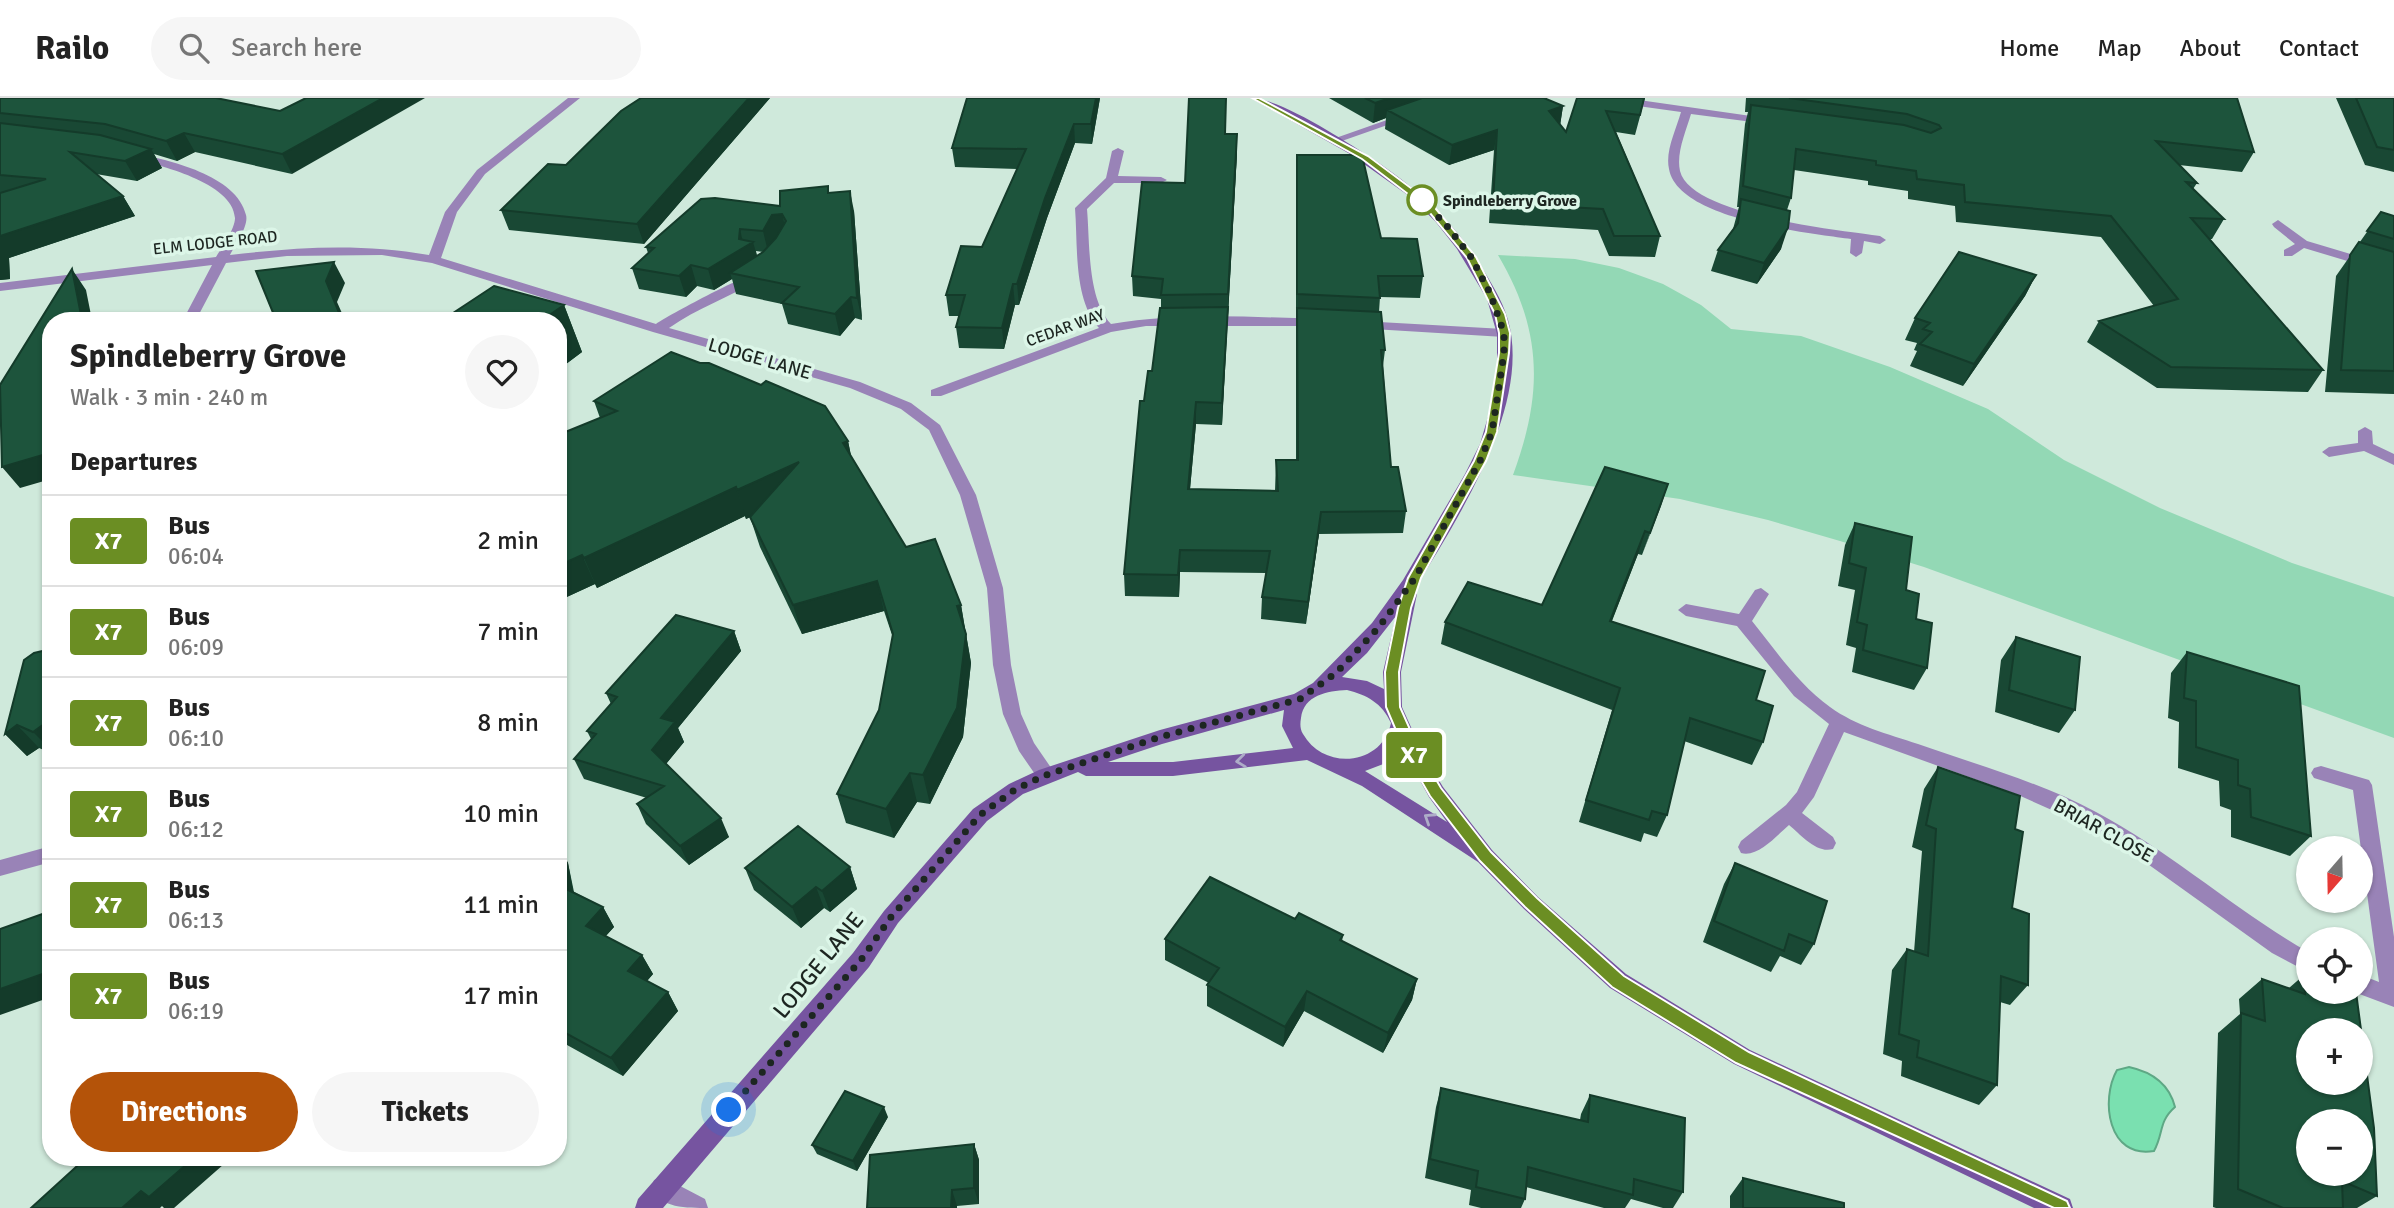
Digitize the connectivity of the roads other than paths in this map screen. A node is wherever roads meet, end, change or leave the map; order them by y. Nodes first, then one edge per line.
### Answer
1 (575, 98) edge
2 (1256, 98) edge
3 (1602, 98) edge
4 (1687, 110) junction
5 (1425, 111) edge
6 (1777, 123) edge
7 (1335, 141) junction
8 (1118, 151) dead end
9 (116, 152) edge
10 (1111, 179) junction
11 (1161, 180) edge
12 (2278, 224) dead end
13 (1858, 236) junction
14 (1880, 240) dead end
15 (2303, 244) junction
16 (1856, 253) dead end
17 (2288, 253) dead end
18 (222, 259) junction
19 (434, 260) junction
20 (762, 269) edge
21 (2394, 271) edge
22 (0, 287) edge
23 (193, 312) edge
24 (659, 329) junction
25 (1108, 329) junction
26 (1504, 333) junction
27 (936, 393) dead end
28 (2329, 452) dead end
29 (2394, 460) edge
30 (1415, 578) junction
31 (1761, 594) dead end
32 (1686, 610) dead end
33 (1743, 621) junction
34 (1318, 687) junction
35 (1300, 699) junction
36 (1396, 715) junction
37 (1839, 722) junction
38 (1309, 753) junction
39 (1332, 764) junction
40 (1072, 768) junction
41 (2321, 773) dead end
42 (1046, 775) junction
43 (1789, 814) junction
44 (1826, 843) dead end
45 (1748, 847) dead end
46 (42, 856) edge
47 (1485, 856) junction
48 (0, 868) edge
49 (2296, 956) edge
50 (2373, 990) edge
51 (2393, 997) edge
52 (655, 1199) edge
53 (696, 1208) edge
54 (2061, 1208) edge

1 - 19 street
2 - 7 street
3 - 4 street
4 - 6 street
4 - 13 street
5 - 7 street
7 - 26 street
8 - 10 street
9 - 18 street
10 - 11 street
10 - 25 street
12 - 15 street
13 - 14 street
13 - 16 street
15 - 17 street
15 - 21 street
18 - 19 street, ELM LODGE ROAD
18 - 22 street, ELM LODGE ROAD
18 - 23 street
19 - 24 street, LODGE LANE
20 - 24 street
24 - 42 street, LODGE LANE
25 - 26 street, CEDAR WAY
25 - 27 street, CEDAR WAY
26 - 30 street
28 - 29 street
30 - 34 street
30 - 36 street
31 - 33 street
32 - 33 street
33 - 37 street, BRIAR CLOSE
34 - 35 street
34 - 36 street
35 - 38 street
35 - 40 street
36 - 39 street
36 - 47 street
37 - 43 street
37 - 49 street, BRIAR CLOSE
38 - 39 street
38 -> 40 street
47 -> 39 street
40 - 42 street, LODGE LANE
41 - 51 street
42 - 52 street, LODGE LANE
43 - 44 street
43 - 45 street
46 - 48 street
47 - 54 street
50 - 51 street
52 - 53 street

